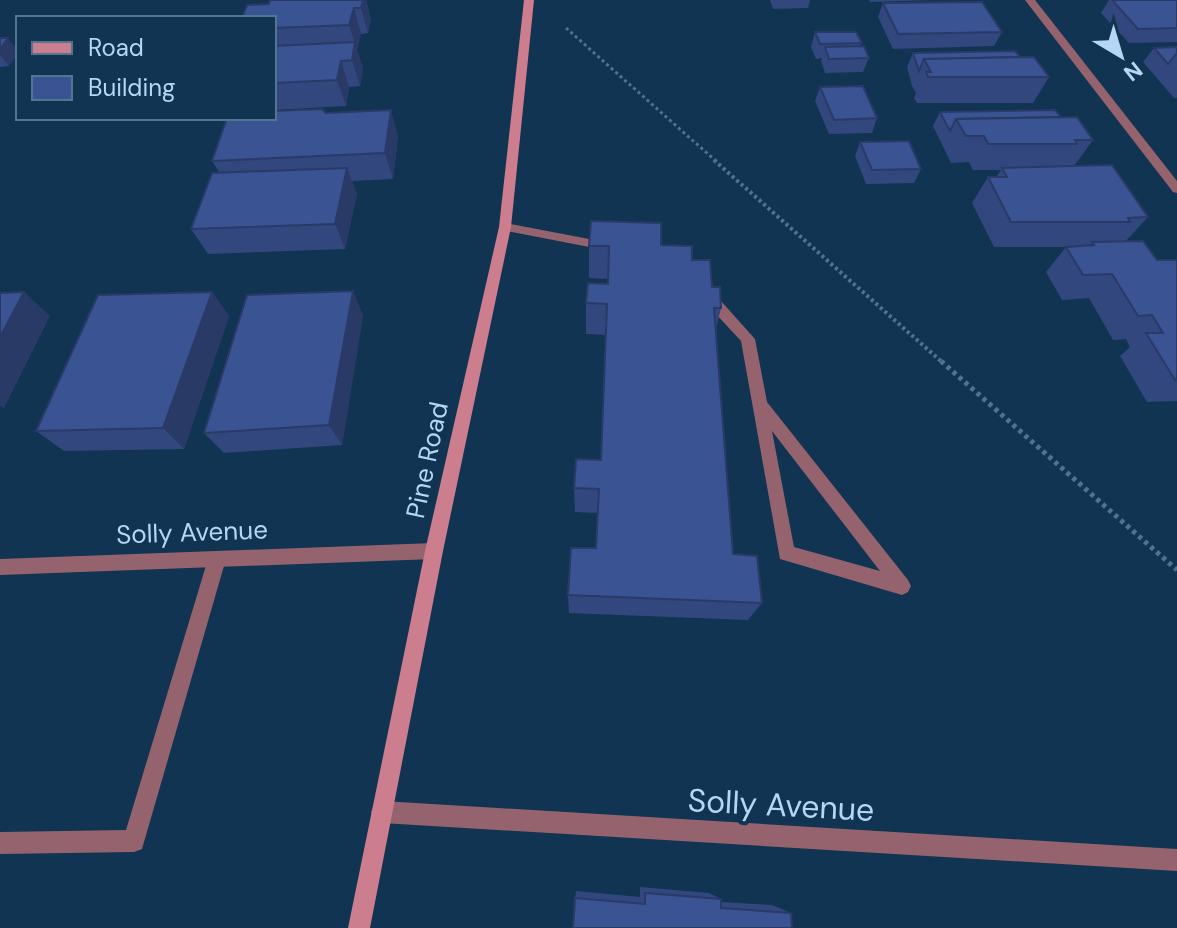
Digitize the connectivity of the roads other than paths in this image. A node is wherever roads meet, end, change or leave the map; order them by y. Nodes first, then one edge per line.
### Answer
1 (529, 0) edge
2 (1030, 0) edge
3 (1177, 189) edge
4 (505, 227) junction
5 (630, 250) edge
6 (695, 281) edge
7 (759, 403) junction
8 (434, 551) junction
9 (217, 559) junction
10 (0, 567) edge
11 (382, 812) junction
12 (0, 843) edge
13 (1177, 860) edge
14 (359, 928) edge

1 - 4 street, Pine Road
2 - 3 street
4 - 5 street
4 - 8 street, Pine Road
6 - 7 street
7 - 7 street
8 - 9 street, Solly Avenue
8 - 11 street, Pine Road
9 - 10 street, Solly Avenue
9 - 12 street
11 - 13 street, Solly Avenue
11 - 14 street, Pine Road

